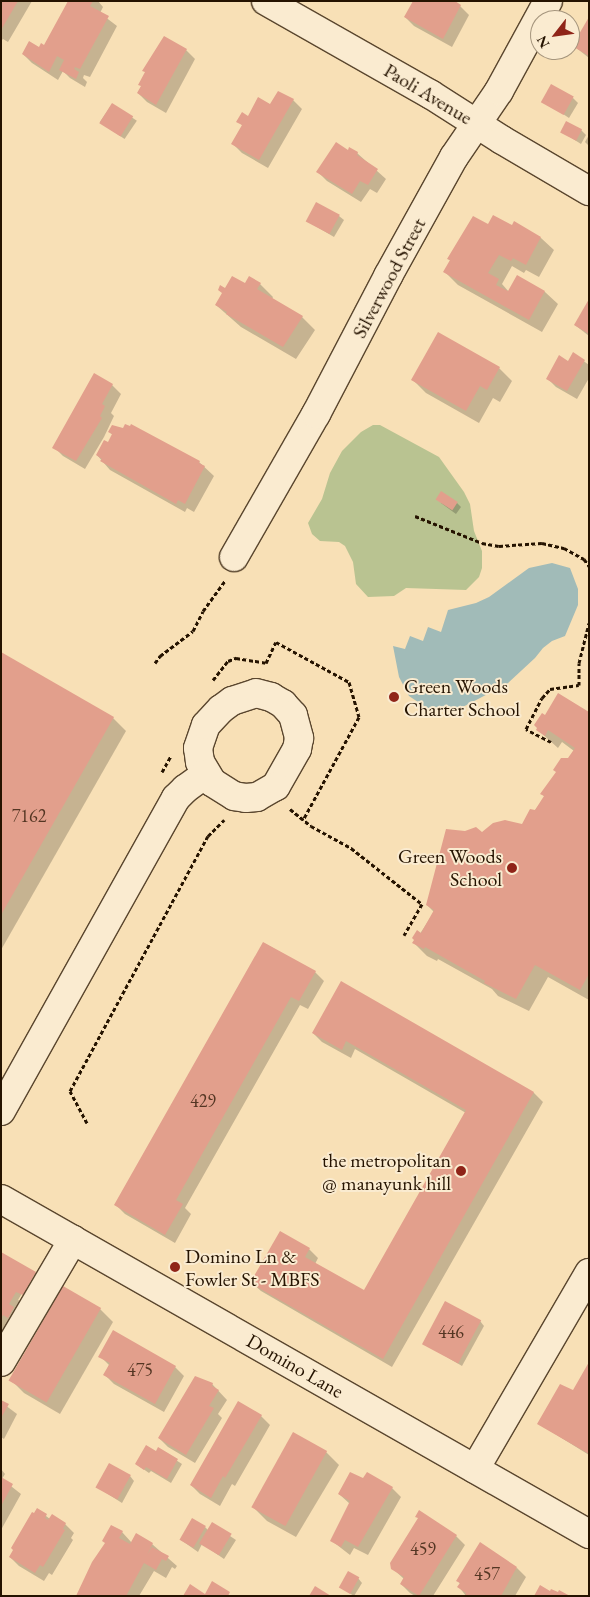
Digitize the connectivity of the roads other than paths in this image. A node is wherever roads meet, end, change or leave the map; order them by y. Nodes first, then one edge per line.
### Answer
1 (266, 1) edge
2 (548, 1) edge
3 (476, 123) junction
4 (589, 190) edge
5 (234, 557) road end
6 (206, 774) dead end
7 (1, 1111) edge
8 (1, 1199) edge
9 (73, 1240) junction
10 (589, 1274) edge
11 (1, 1362) edge
12 (475, 1469) junction
13 (589, 1534) edge

1 - 3 street, Paoli Avenue
2 - 3 street, Silverwood Street
3 - 4 street, Paoli Avenue
3 - 5 street, Silverwood Street
6 - 7 street
8 - 9 street, Domino Lane
9 - 11 street
9 - 12 street, Domino Lane
10 - 12 street
12 - 13 street, Domino Lane

